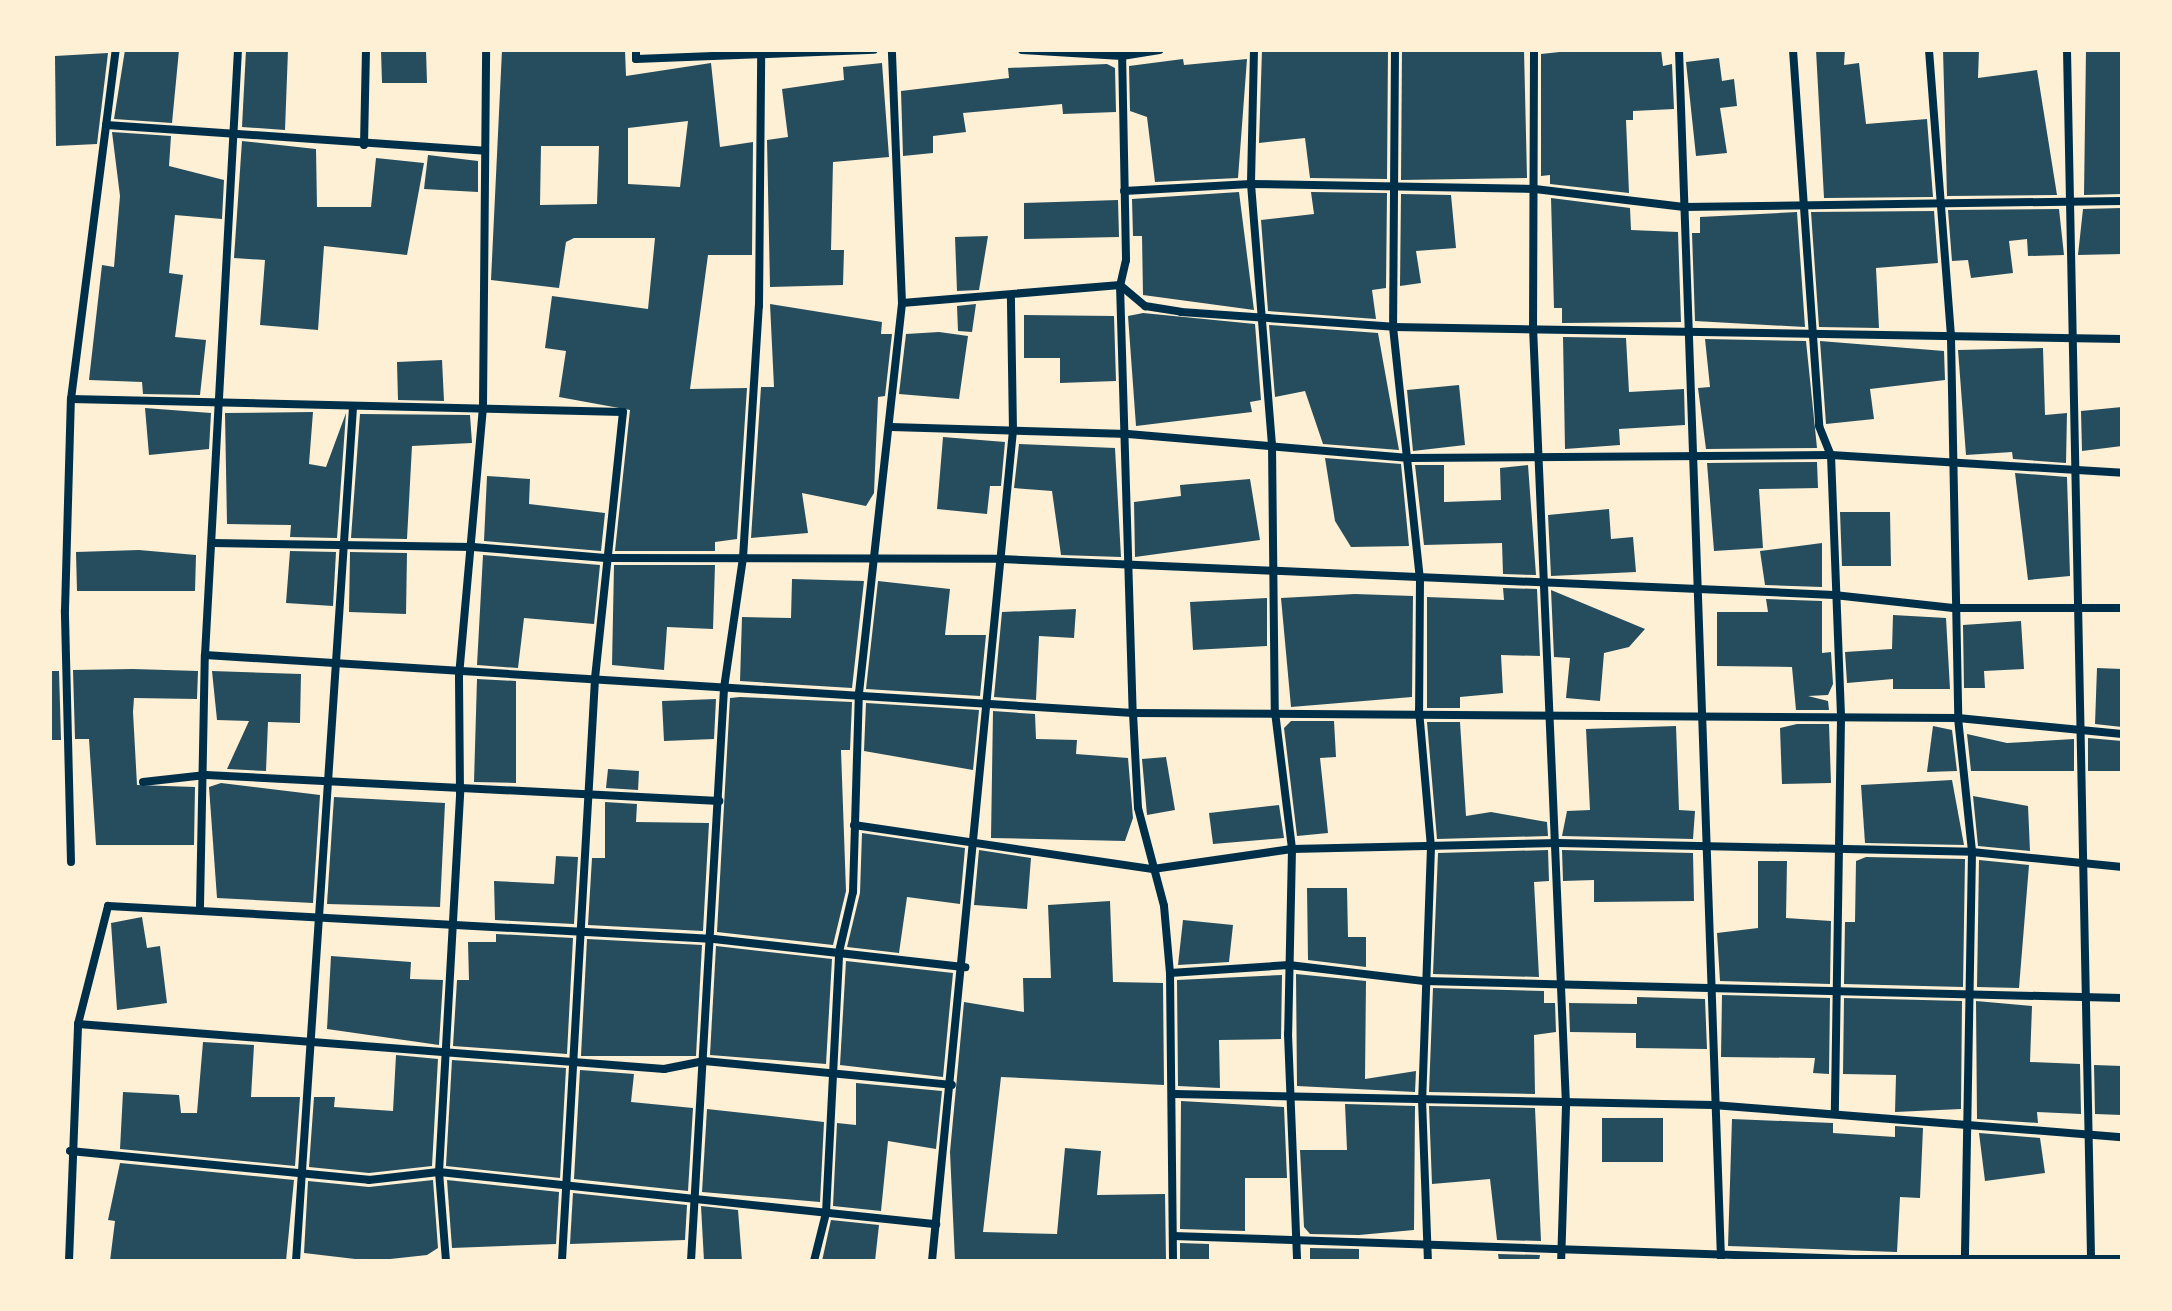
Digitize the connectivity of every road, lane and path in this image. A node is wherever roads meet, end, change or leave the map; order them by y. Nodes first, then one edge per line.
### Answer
1 (116, 50) edge
2 (238, 50) edge
3 (366, 50) edge
4 (486, 50) edge
5 (636, 50) edge
6 (874, 50) edge
7 (892, 50) edge
8 (1022, 50) edge
9 (1160, 50) edge
10 (1254, 50) edge
11 (1395, 50) edge
12 (1534, 50) edge
13 (1679, 50) edge
14 (1793, 50) edge
15 (1929, 50) edge
16 (2067, 50) edge
17 (1122, 53) edge
18 (761, 55) junction
19 (106, 125) junction
20 (234, 139) junction
21 (364, 145) junction
22 (485, 151) junction
23 (1251, 184) junction
24 (1535, 189) junction
25 (1399, 190) junction
26 (1124, 191) junction
27 (2074, 200) junction
28 (1809, 201) junction
29 (1942, 201) junction
30 (2122, 201) edge
31 (1684, 207) junction
32 (1120, 285) junction
33 (1011, 297) junction
34 (902, 303) junction
35 (1258, 318) junction
36 (1393, 327) junction
37 (1533, 327) junction
38 (1686, 331) junction
39 (1817, 332) junction
40 (2076, 337) junction
41 (1951, 338) junction
42 (2122, 339) edge
43 (71, 399) junction
44 (218, 405) junction
45 (353, 407) junction
46 (483, 407) junction
47 (891, 427) junction
48 (1013, 431) junction
49 (1128, 434) junction
50 (1272, 445) junction
51 (1831, 455) junction
52 (1409, 458) junction
53 (1540, 458) junction
54 (1697, 460) junction
55 (1951, 467) junction
56 (2122, 473) edge
57 (2077, 474) junction
58 (213, 543) junction
59 (473, 547) junction
60 (343, 549) junction
61 (606, 558) junction
62 (743, 558) junction
63 (1001, 559) junction
64 (874, 561) junction
65 (1131, 563) junction
66 (1273, 569) junction
67 (1420, 578) junction
68 (1548, 587) junction
69 (1699, 591) junction
70 (1834, 595) junction
71 (2080, 604) junction
72 (1953, 608) junction
73 (2122, 608) edge
74 (205, 655) junction
75 (335, 663) junction
76 (459, 676) junction
77 (595, 679) junction
78 (724, 688) junction
79 (859, 693) junction
80 (982, 704) junction
81 (1419, 710) junction
82 (1275, 712) junction
83 (1133, 713) junction
84 (1704, 714) junction
85 (1958, 718) junction
86 (1841, 719) junction
87 (1552, 720) junction
88 (2084, 731) junction
89 (2122, 734) edge
90 (206, 775) junction
91 (332, 781) junction
92 (143, 782) dead end
93 (460, 793) junction
94 (588, 798) junction
95 (719, 801) junction
96 (854, 825) junction
97 (977, 838) junction
98 (1558, 843) junction
99 (1431, 847) junction
100 (1709, 848) junction
101 (1292, 849) junction
102 (1972, 852) junction
103 (1841, 853) junction
104 (71, 862) dead end
105 (2084, 862) junction
106 (2122, 867) edge
107 (1153, 869) junction
108 (200, 906) junction
109 (320, 917) junction
110 (452, 925) junction
111 (577, 931) junction
112 (714, 939) junction
113 (839, 952) junction
114 (1289, 965) junction
115 (965, 967) junction
116 (1170, 973) junction
117 (1424, 981) junction
118 (1561, 984) junction
119 (1708, 984) junction
120 (1840, 987) junction
121 (1967, 993) junction
122 (2089, 996) junction
123 (2122, 998) edge
124 (78, 1024) junction
125 (308, 1041) junction
126 (445, 1049) junction
127 (704, 1061) junction
128 (572, 1062) junction
129 (833, 1071) junction
130 (952, 1085) junction
131 (1175, 1094) junction
132 (1290, 1097) junction
133 (1422, 1099) junction
134 (1713, 1105) junction
135 (1566, 1106) junction
136 (1835, 1112) junction
137 (1968, 1125) junction
138 (2094, 1137) junction
139 (2122, 1137) edge
140 (70, 1151) junction
141 (439, 1172) junction
142 (304, 1174) junction
143 (565, 1185) junction
144 (695, 1196) junction
145 (826, 1213) junction
146 (936, 1224) junction
147 (1173, 1236) junction
148 (1294, 1239) junction
149 (1560, 1244) junction
150 (1429, 1245) junction
151 (1721, 1258) edge
152 (2091, 1259) edge
153 (2122, 1259) edge
154 (1853, 1260) edge
155 (1965, 1260) edge
156 (69, 1261) edge
157 (296, 1261) edge
158 (446, 1261) edge
159 (562, 1261) edge
160 (691, 1261) edge
161 (814, 1261) edge
162 (932, 1261) edge
163 (1173, 1261) edge
164 (1297, 1261) edge
165 (1428, 1261) edge
166 (1561, 1261) edge

1 - 19 street
2 - 20 street
3 - 21 street
4 - 22 street
5 - 18 street
6 - 18 street
7 - 34 street
8 - 17 street
9 - 17 street
10 - 23 street
11 - 25 street
12 - 24 street
13 - 31 street
14 - 28 street
15 - 29 street
16 - 27 street
17 - 26 street
18 - 62 street
19 - 20 street
19 - 43 street
20 - 21 street
20 - 44 street
21 - 22 street
22 - 46 street
23 - 25 street
23 - 26 street
23 - 35 street
24 - 25 street
24 - 31 street
24 - 37 street
25 - 36 street
26 - 32 street
27 - 29 street
27 - 30 street
27 - 40 street
28 - 29 street
28 - 31 street
28 - 39 street
29 - 41 street
31 - 38 street
32 - 33 street
32 - 35 street
32 - 49 street
33 - 34 street
33 - 48 street
34 - 47 street
35 - 36 street
35 - 50 street
36 - 37 street
36 - 52 street
37 - 38 street
37 - 53 street
38 - 39 street
38 - 54 street
39 - 41 street
39 - 51 street
40 - 41 street
40 - 42 street
40 - 57 street
41 - 55 street
43 - 44 street
43 - 104 street
44 - 45 street
44 - 58 street
45 - 46 street
45 - 60 street
46 - 59 street
46 - 61 street
47 - 48 street
47 - 64 street
48 - 49 street
48 - 63 street
49 - 50 street
49 - 65 street
50 - 52 street
50 - 66 street
51 - 54 street
51 - 55 street
51 - 70 street
52 - 53 street
52 - 67 street
53 - 54 street
53 - 68 street
54 - 69 street
55 - 57 street
55 - 72 street
56 - 57 street
57 - 71 street
58 - 60 street
58 - 74 street
59 - 60 street
59 - 61 street
59 - 76 street
60 - 75 street
61 - 62 street
61 - 77 street
62 - 64 street
62 - 78 street
63 - 64 street
63 - 65 street
63 - 80 street
64 - 79 street
65 - 66 street
65 - 83 street
66 - 67 street
66 - 82 street
67 - 68 street
67 - 81 street
68 - 69 street
68 - 87 street
69 - 70 street
69 - 84 street
70 - 72 street
70 - 86 street
71 - 72 street
71 - 73 street
71 - 88 street
72 - 85 street
74 - 75 street
74 - 90 street
75 - 76 street
75 - 91 street
76 - 77 street
76 - 93 street
77 - 78 street
77 - 94 street
78 - 79 street
78 - 95 street
79 - 80 street
79 - 96 street
80 - 83 street
80 - 97 street
81 - 82 street
81 - 87 street
81 - 99 street
82 - 83 street
82 - 101 street
83 - 107 street
84 - 86 street
84 - 87 street
84 - 100 street
85 - 86 street
85 - 88 street
85 - 102 street
86 - 103 street
87 - 98 street
88 - 89 street
88 - 105 street
90 - 91 street
90 - 92 street
90 - 108 street
91 - 93 street
91 - 109 street
93 - 94 street
93 - 110 street
94 - 95 street
94 - 111 street
95 - 112 street
96 - 97 street
96 - 113 street
97 - 107 street
97 - 115 street
98 - 99 street
98 - 100 street
98 - 118 street
99 - 101 street
99 - 117 street
100 - 103 street
100 - 119 street
101 - 107 street
101 - 114 street
102 - 103 street
102 - 105 street
102 - 121 street
103 - 120 street
105 - 106 street
105 - 122 street
107 - 116 street
108 - 109 street
108 - 124 street
109 - 110 street
109 - 125 street
110 - 111 street
110 - 126 street
111 - 112 street
111 - 128 street
112 - 113 street
112 - 127 street
113 - 115 street
113 - 129 street
114 - 116 street
114 - 117 street
114 - 132 street
115 - 130 street
116 - 131 street
117 - 118 street
117 - 133 street
118 - 119 street
118 - 135 street
119 - 120 street
119 - 134 street
120 - 121 street
120 - 136 street
121 - 122 street
121 - 137 street
122 - 123 street
122 - 138 street
124 - 125 street
124 - 140 street
125 - 126 street
125 - 142 street
126 - 128 street
126 - 141 street
127 - 128 street
127 - 129 street
127 - 144 street
128 - 143 street
129 - 130 street
129 - 145 street
130 - 146 street
131 - 132 street
131 - 147 street
132 - 133 street
132 - 148 street
133 - 135 street
133 - 150 street
134 - 135 street
134 - 136 street
134 - 151 street
135 - 149 street
136 - 137 street
137 - 138 street
137 - 155 street
138 - 139 street
138 - 152 street
140 - 142 street
140 - 156 street
141 - 142 street
141 - 143 street
141 - 158 street
142 - 157 street
143 - 144 street
143 - 159 street
144 - 145 street
144 - 160 street
145 - 146 street
145 - 161 street
146 - 162 street
147 - 148 street
147 - 163 street
148 - 150 street
148 - 164 street
149 - 150 street
149 - 151 street
149 - 166 street
150 - 165 street
151 - 154 street
152 - 153 street
152 - 155 street
154 - 155 street

